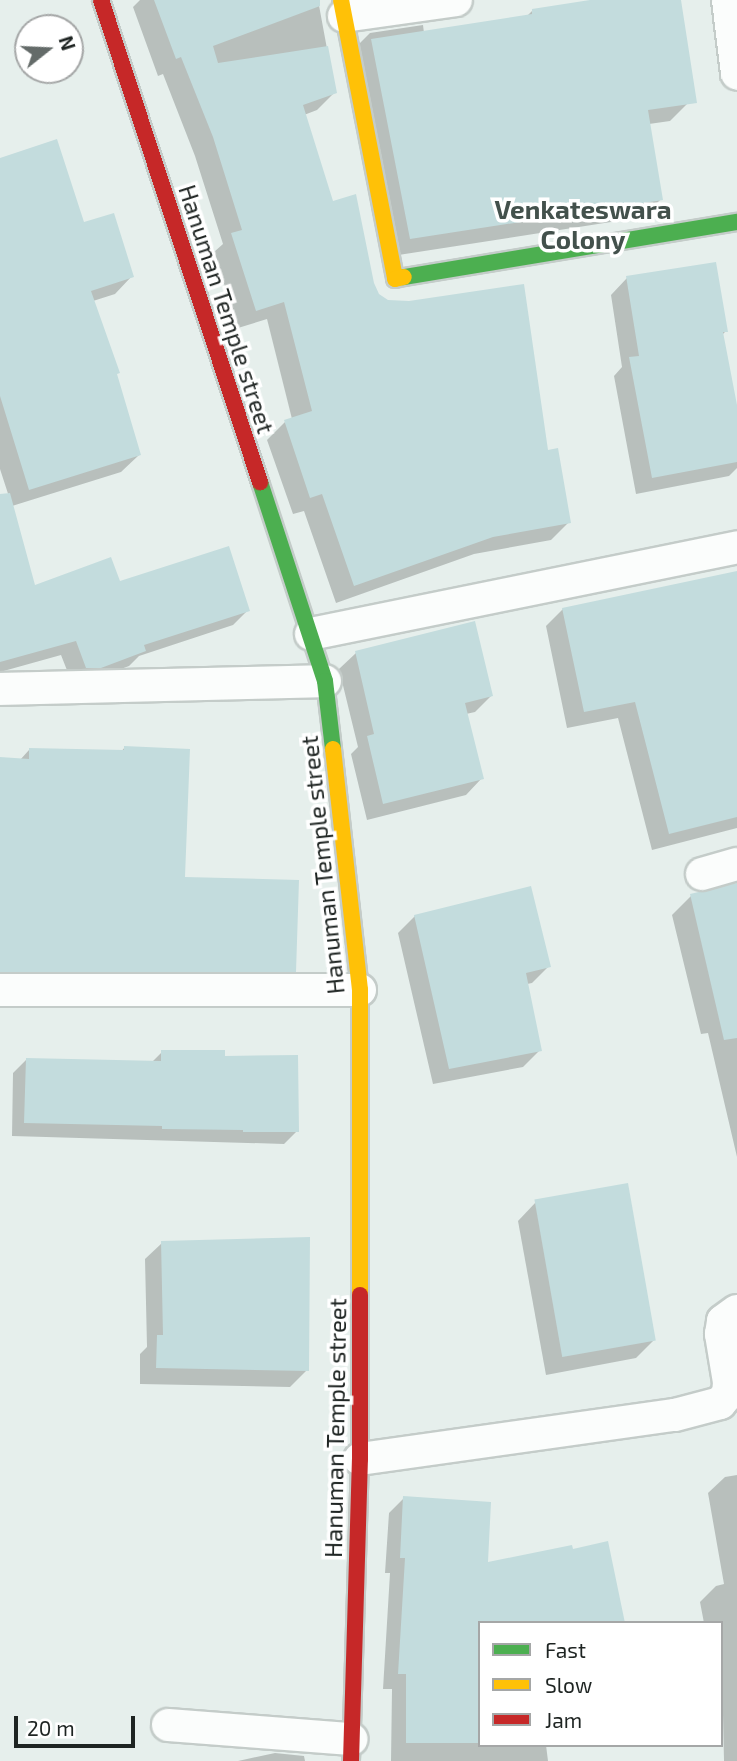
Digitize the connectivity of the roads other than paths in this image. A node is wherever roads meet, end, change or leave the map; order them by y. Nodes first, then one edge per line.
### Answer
1 (101, 0) edge
2 (456, 0) edge
3 (728, 0) edge
4 (342, 8) edge
5 (737, 73) edge
6 (737, 222) edge
7 (737, 547) edge
8 (311, 634) junction
9 (325, 681) junction
10 (0, 689) edge
11 (737, 864) edge
12 (702, 873) dead end
13 (359, 989) junction
14 (0, 990) edge
15 (737, 1311) edge
16 (360, 1459) junction
17 (168, 1726) dead end
18 (351, 1750) edge

1 - 8 street, Hanuman Temple street
2 - 4 street
3 - 5 street
4 - 6 street
7 - 8 street
8 - 9 street, Hanuman Temple street
9 - 10 street
9 - 13 street, Hanuman Temple street
11 - 12 street
13 - 14 street
13 - 16 street, Hanuman Temple street
15 - 16 street
16 - 18 street, Hanuman Temple street
17 - 18 street

